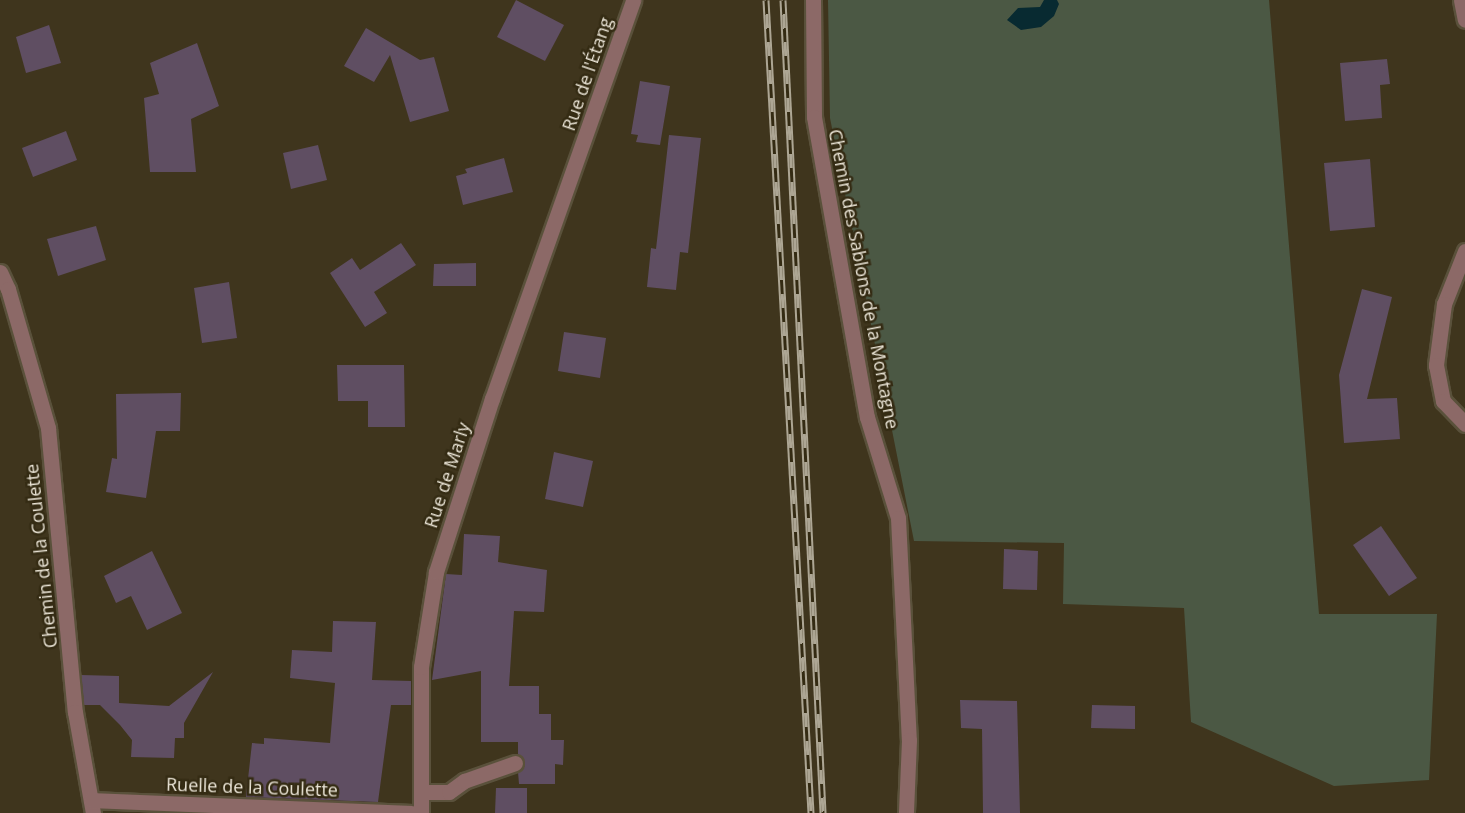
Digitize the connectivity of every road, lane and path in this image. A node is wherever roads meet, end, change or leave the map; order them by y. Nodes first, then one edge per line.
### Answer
1 (633, 0) edge
2 (813, 0) edge
3 (1461, 0) edge
4 (1465, 20) edge
5 (577, 161) joint
6 (1465, 251) edge
7 (0, 272) edge
8 (1465, 424) edge
9 (515, 763) dead end
10 (421, 792) junction
11 (92, 806) edge
12 (411, 813) edge
13 (421, 813) edge
14 (906, 813) edge

1 - 5 street, Rue de l'Étang
2 - 14 street, Chemin des Sablons de la Montagne
3 - 4 street
5 - 10 street, Rue de Marly
6 - 8 street
7 - 11 street, Chemin de la Coulette
9 - 10 street
10 - 13 street, Rue de Marly
11 - 12 street, Ruelle de la Coulette

